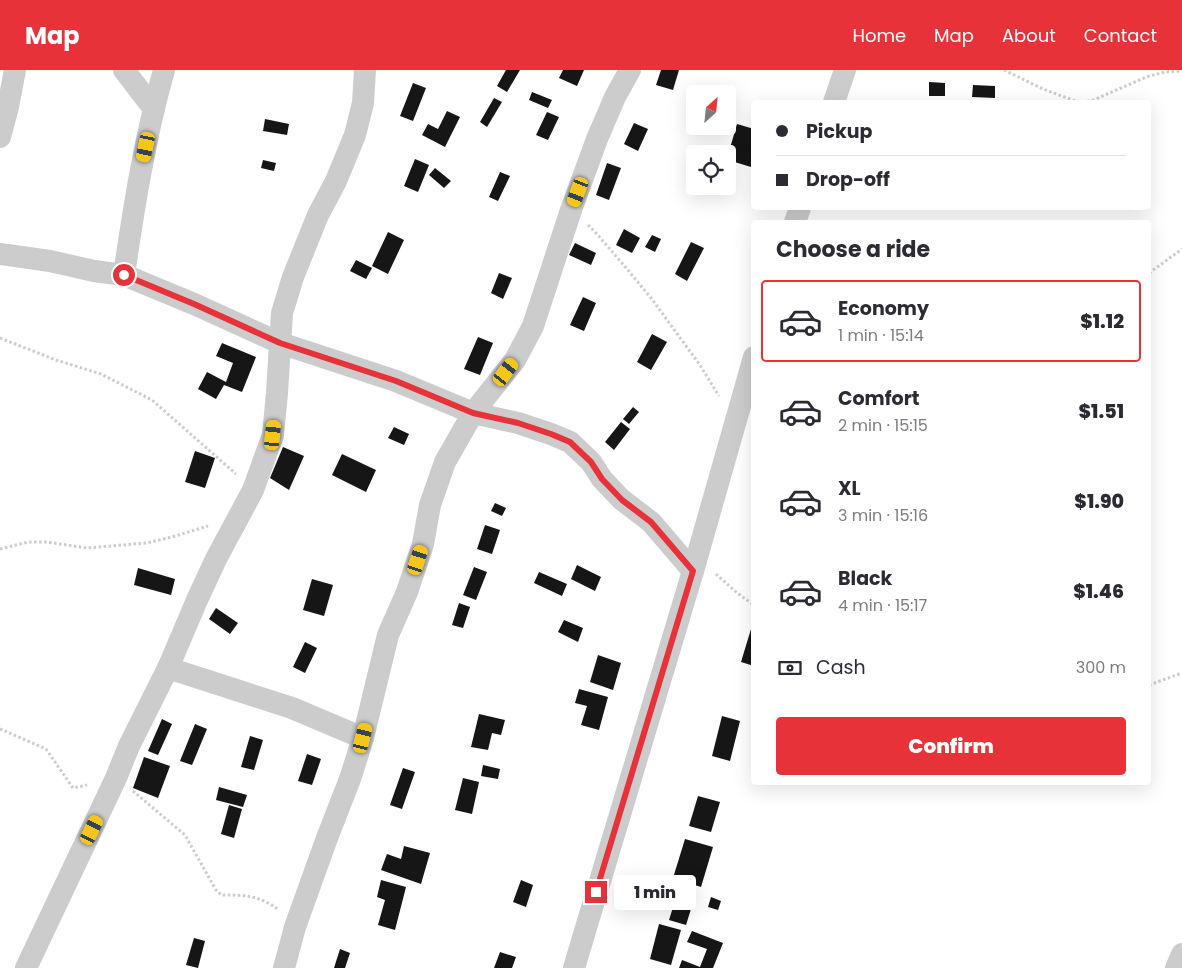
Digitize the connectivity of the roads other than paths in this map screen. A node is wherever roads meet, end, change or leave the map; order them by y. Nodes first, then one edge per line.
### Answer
1 (15, 70) edge
2 (124, 70) edge
3 (164, 70) edge
4 (366, 70) edge
5 (630, 70) edge
6 (845, 70) edge
7 (835, 100) edge
8 (154, 109) junction
9 (0, 137) edge
10 (0, 254) edge
11 (124, 275) junction
12 (280, 343) junction
13 (751, 367) edge
14 (473, 413) junction
15 (693, 571) junction
16 (168, 668) junction
17 (363, 738) junction
18 (1182, 954) edge
19 (26, 968) edge
20 (284, 968) edge
21 (574, 968) edge
22 (1176, 968) edge

1 - 9 street
2 - 8 street
3 - 8 street
4 - 12 street
5 - 14 street
6 - 7 street
8 - 11 street
10 - 11 street
11 - 12 street
12 - 14 street
12 - 16 street
13 - 15 street
14 - 15 street
14 - 17 street
15 - 21 street
16 - 17 street
16 - 19 street
17 - 20 street
18 - 22 street

